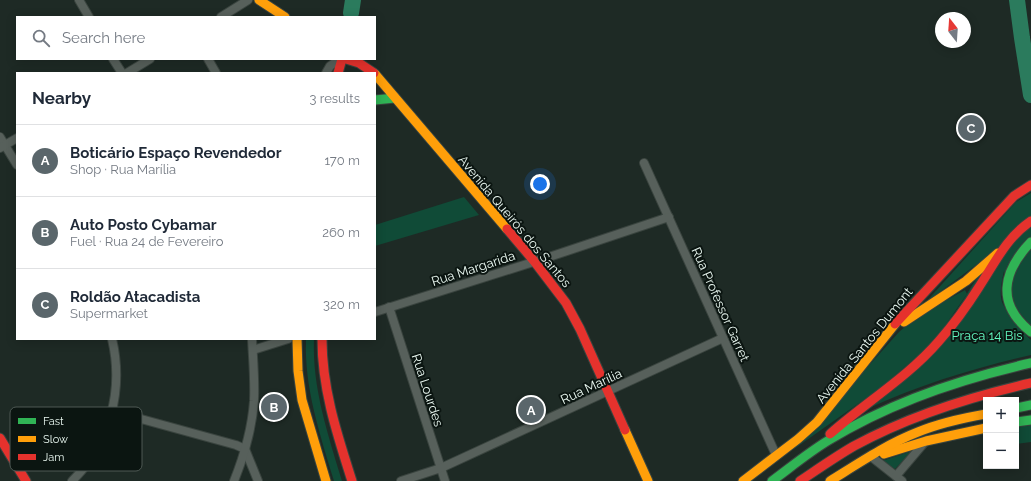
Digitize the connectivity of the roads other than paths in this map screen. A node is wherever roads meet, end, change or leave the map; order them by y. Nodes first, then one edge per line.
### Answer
1 (79, 0) edge
2 (248, 0) edge
3 (259, 0) edge
4 (88, 16) edge
5 (223, 16) edge
6 (283, 16) edge
7 (114, 60) edge
8 (148, 60) edge
9 (209, 60) edge
10 (340, 60) edge
11 (342, 60) edge
12 (343, 60) edge
13 (349, 60) edge
14 (121, 72) edge
15 (129, 72) edge
16 (215, 72) edge
17 (327, 72) edge
18 (338, 72) edge
19 (358, 72) edge
20 (373, 72) edge
21 (376, 74) edge
22 (376, 85) edge
23 (395, 98) junction
24 (376, 100) edge
25 (0, 136) edge
26 (16, 139) edge
27 (2, 146) edge
28 (644, 163) dead end
29 (16, 164) edge
30 (1031, 184) edge
31 (669, 217) junction
32 (1031, 221) edge
33 (1031, 242) edge
34 (998, 253) junction
35 (534, 261) junction
36 (388, 307) junction
37 (376, 312) edge
38 (1031, 332) edge
39 (723, 338) junction
40 (112, 340) edge
41 (252, 340) edge
42 (285, 340) edge
43 (297, 340) edge
44 (322, 340) edge
45 (877, 346) junction
46 (253, 350) junction
47 (1031, 363) edge
48 (1031, 383) edge
49 (608, 391) junction
50 (955, 402) junction
51 (983, 403) edge
52 (1019, 404) edge
53 (1031, 405) edge
54 (113, 407) edge
55 (1019, 407) edge
56 (983, 415) edge
57 (142, 420) edge
58 (1031, 420) edge
59 (1019, 422) edge
60 (983, 429) edge
61 (0, 438) edge
62 (926, 441) junction
63 (245, 449) junction
64 (813, 451) junction
65 (10, 455) edge
66 (776, 455) junction
67 (873, 458) junction
68 (862, 462) junction
69 (441, 468) junction
70 (20, 471) edge
71 (81, 471) edge
72 (899, 478) edge
73 (26, 481) edge
74 (72, 481) edge
75 (234, 481) edge
76 (258, 481) edge
77 (326, 481) edge
78 (352, 481) edge
79 (401, 481) edge
80 (445, 481) edge
81 (648, 481) edge
82 (743, 481) edge
83 (772, 481) edge
84 (800, 481) edge
85 (830, 481) edge

1 - 4 street
2 - 5 street
3 - 6 main road
7 - 14 street
8 - 15 street
9 - 16 street
10 - 17 street
11 - 18 main road
12 - 19 main road
13 - 20 main road, Avenida Queirós dos Santos
21 - 23 main road, Avenida Queirós dos Santos
22 - 23 main road, Avenida Queirós dos Santos
23 - 24 main road
23 - 35 main road, Avenida Queirós dos Santos
25 - 27 street
26 - 27 street
27 - 29 street
28 - 31 street, Rua Professor Garret
30 - 45 main road, Avenida Santos Dumont
31 - 35 street, Rua Margarida
31 - 39 street, Rua Professor Garret
32 - 34 main road
33 - 38 main road
34 - 45 main road
34 - 64 main road
35 - 36 street, Rua Margarida
35 - 49 main road, Avenida Queirós dos Santos
36 - 37 street, Rua Margarida
36 - 69 street, Rua Lourdes
39 - 49 street, Rua Marília
39 - 66 street, Rua Professor Garret
40 - 54 street
41 - 46 street
42 - 46 street
43 - 77 main road
44 - 78 main road
45 - 66 main road, Avenida Santos Dumont
46 - 63 street
47 - 64 main road
48 - 50 main road
49 - 69 street, Rua Marília
49 - 81 main road, Avenida Queirós dos Santos
50 - 51 main road
50 - 84 main road
52 - 53 main road
53 - 55 main road
56 - 68 main road
57 - 63 street
58 - 59 main road
60 - 62 main road
61 - 65 main road
62 - 67 main road
62 - 72 street
63 - 75 street
63 - 76 street
64 - 83 main road
66 - 82 main road, Avenida Santos Dumont
67 - 68 main road
67 - 72 street
68 - 85 main road
69 - 79 street, Rua Marília
69 - 80 street, Rua Lourdes
70 - 73 main road
71 - 74 street

